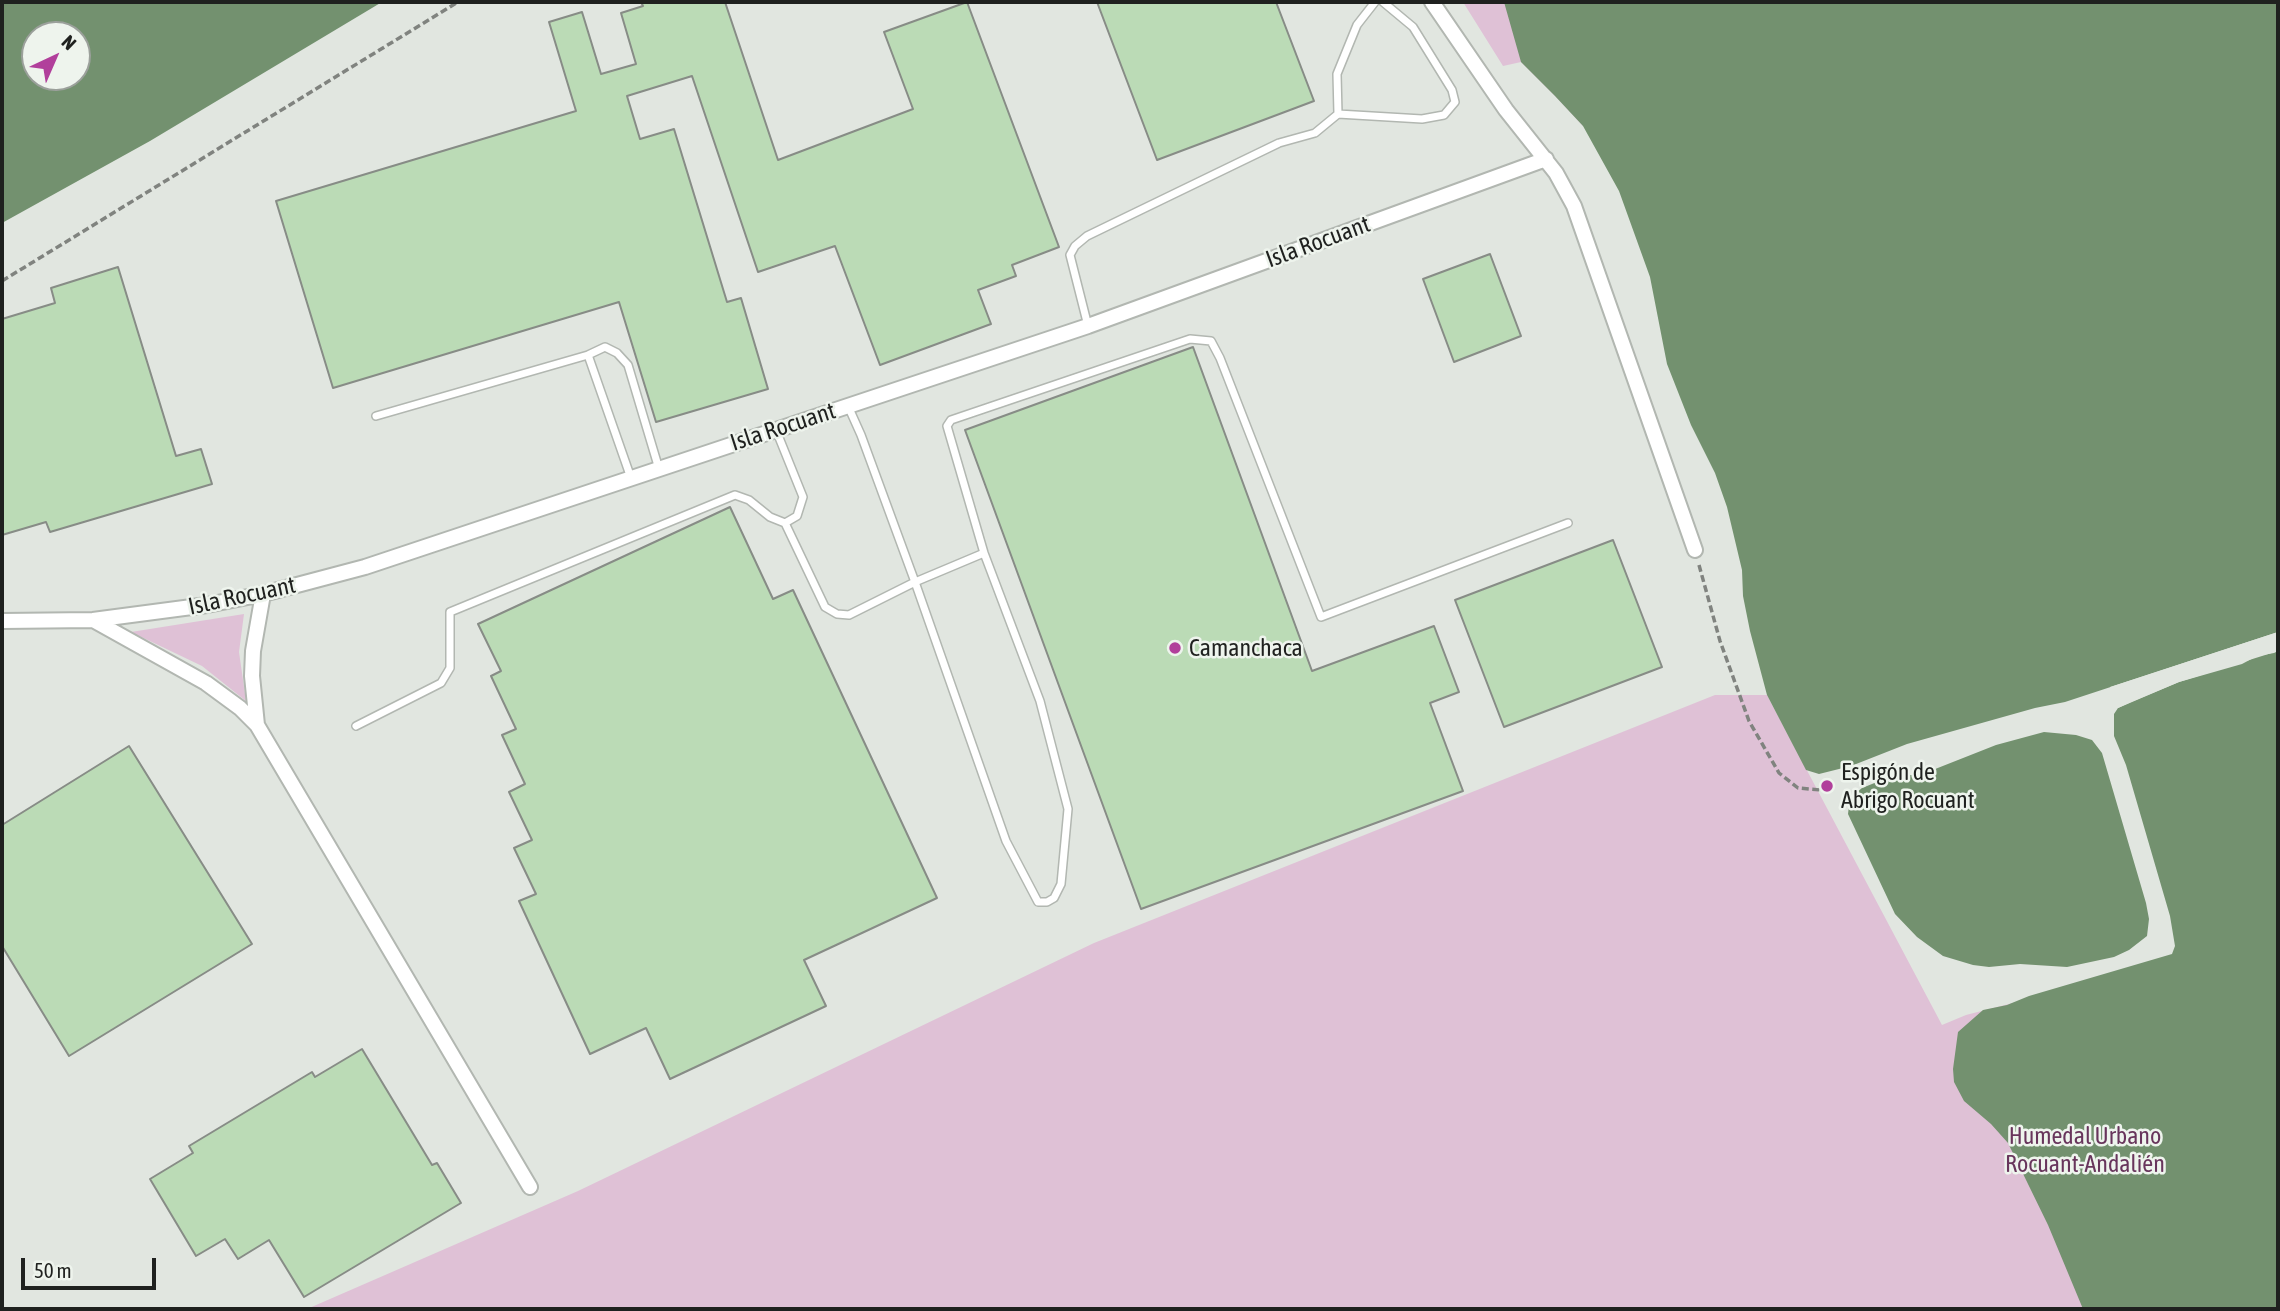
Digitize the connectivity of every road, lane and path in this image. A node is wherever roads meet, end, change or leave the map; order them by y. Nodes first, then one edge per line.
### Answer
1 (458, 2) edge
2 (1375, 2) edge
3 (1383, 2) edge
4 (1432, 2) edge
5 (1338, 114) junction
6 (1546, 159) junction
7 (2, 281) edge
8 (1088, 326) junction
9 (588, 355) junction
10 (848, 405) junction
11 (376, 416) dead end
12 (776, 430) junction
13 (659, 469) junction
14 (631, 478) junction
15 (785, 523) junction
16 (1568, 523) dead end
17 (1695, 550) joint
18 (984, 554) junction
19 (915, 582) junction
20 (263, 594) junction
21 (93, 620) junction
22 (2, 621) edge
23 (257, 725) junction
24 (356, 726) dead end
25 (1832, 791) dead end
26 (530, 1187) dead end

1 - 7 path
2 - 5 lane
3 - 5 lane
4 - 6 street
5 - 8 lane
6 - 8 street, Isla Rocuant
6 - 17 street
8 - 10 street, Isla Rocuant
9 - 11 lane
9 - 13 lane
9 - 14 lane
10 - 12 street, Isla Rocuant
10 - 19 lane
12 - 13 street, Isla Rocuant
12 - 15 lane
13 - 14 street, Isla Rocuant
14 - 20 street, Isla Rocuant
15 - 19 lane
15 - 24 lane
16 - 18 lane
17 - 25 path
18 - 19 lane
18 - 19 lane
20 - 21 street, Isla Rocuant
20 - 23 street
21 - 22 street, Isla Rocuant
21 - 23 street
23 - 26 street

